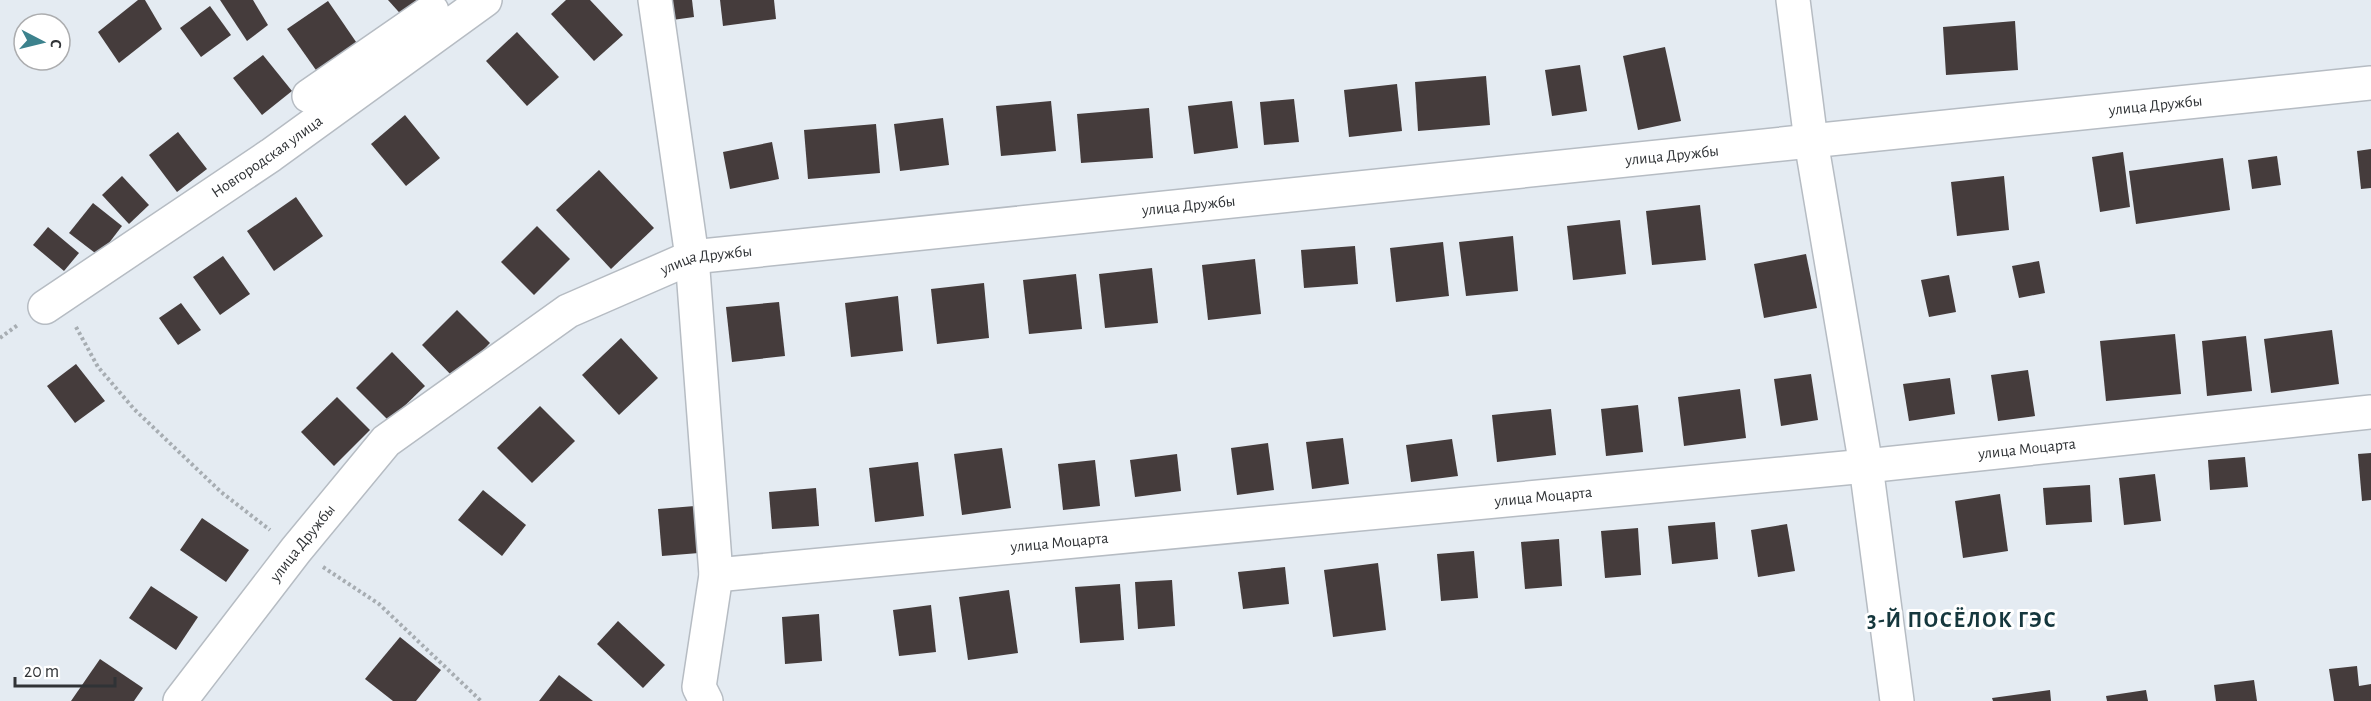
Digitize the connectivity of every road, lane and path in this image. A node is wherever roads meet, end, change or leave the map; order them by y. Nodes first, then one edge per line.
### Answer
1 (448, 0) edge
2 (485, 0) edge
3 (655, 0) edge
4 (1792, 0) edge
5 (2371, 83) edge
6 (309, 96) dead end
7 (1811, 141) junction
8 (692, 257) junction
9 (45, 308) joint
10 (2371, 412) edge
11 (1866, 466) junction
12 (296, 550) junction
13 (716, 575) junction
14 (697, 696) edge
15 (180, 701) edge
16 (481, 701) edge
17 (1897, 701) edge

1 - 6 street
2 - 9 street, Новгородская улица
3 - 8 street
4 - 7 street
5 - 7 street, улица Дружбы
7 - 8 street, улица Дружбы
7 - 11 street
8 - 12 street, улица Дружбы
8 - 13 street
9 - 12 path
10 - 11 street, улица Моцарта
11 - 13 street, улица Моцарта
11 - 17 street
12 - 15 street, улица Дружбы
12 - 16 path
13 - 14 street

